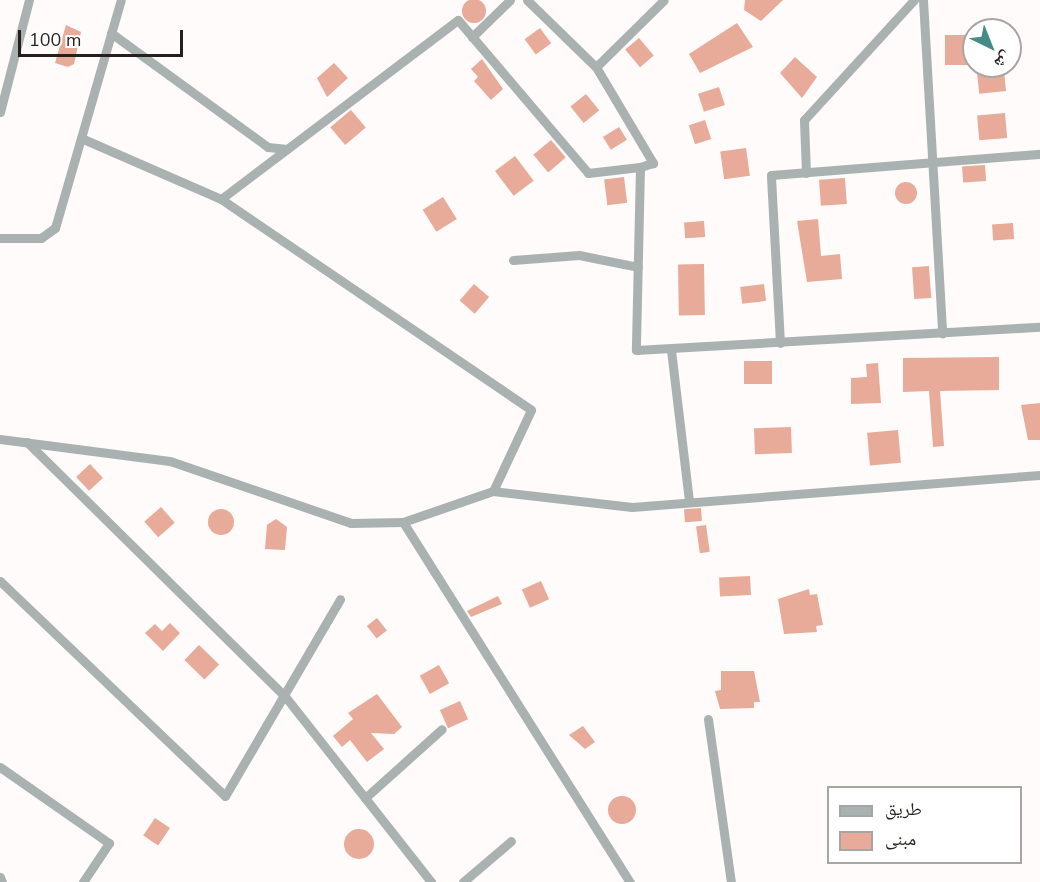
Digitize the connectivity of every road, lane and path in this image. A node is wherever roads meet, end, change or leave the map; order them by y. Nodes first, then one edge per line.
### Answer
1 (29, 0) edge
2 (121, 0) edge
3 (510, 0) edge
4 (527, 0) edge
5 (664, 0) edge
6 (914, 0) edge
7 (922, 0) edge
8 (111, 33) junction
9 (472, 37) junction
10 (596, 67) junction
11 (0, 112) edge
12 (81, 138) junction
13 (287, 149) junction
14 (1040, 154) edge
15 (932, 162) junction
16 (640, 167) junction
17 (806, 173) junction
18 (221, 198) junction
19 (0, 238) edge
20 (513, 261) dead end
21 (638, 267) junction
22 (1040, 327) edge
23 (942, 333) junction
24 (780, 344) junction
25 (670, 350) junction
26 (0, 439) edge
27 (27, 442) junction
28 (1040, 476) edge
29 (493, 491) junction
30 (689, 502) junction
31 (403, 522) junction
32 (0, 581) edge
33 (339, 599) dead end
34 (284, 695) junction
35 (708, 719) dead end
36 (442, 729) dead end
37 (0, 766) edge
38 (365, 798) junction
39 (512, 841) dead end
40 (0, 877) edge
41 (2, 882) edge
42 (83, 882) edge
43 (431, 882) edge
44 (464, 882) edge
45 (630, 882) edge
46 (731, 882) edge

1 - 11 street
2 - 8 street
3 - 9 street
4 - 10 street
5 - 10 street
6 - 17 street
7 - 15 street
8 - 12 street
8 - 13 street
9 - 13 street
9 - 16 street
10 - 16 street
12 - 18 street
12 - 19 street
13 - 18 street
14 - 15 street
15 - 17 street
15 - 23 street
16 - 21 street
17 - 24 street
18 - 29 street
20 - 21 street
21 - 25 street
22 - 23 street
23 - 24 street
24 - 25 street
25 - 30 street
26 - 27 street
27 - 31 street
27 - 34 street
28 - 30 street
29 - 30 street
29 - 31 street
31 - 45 street
32 - 34 street
33 - 34 street
34 - 38 street
35 - 46 street
36 - 38 street
37 - 42 street
38 - 43 street
39 - 44 street
40 - 41 street

